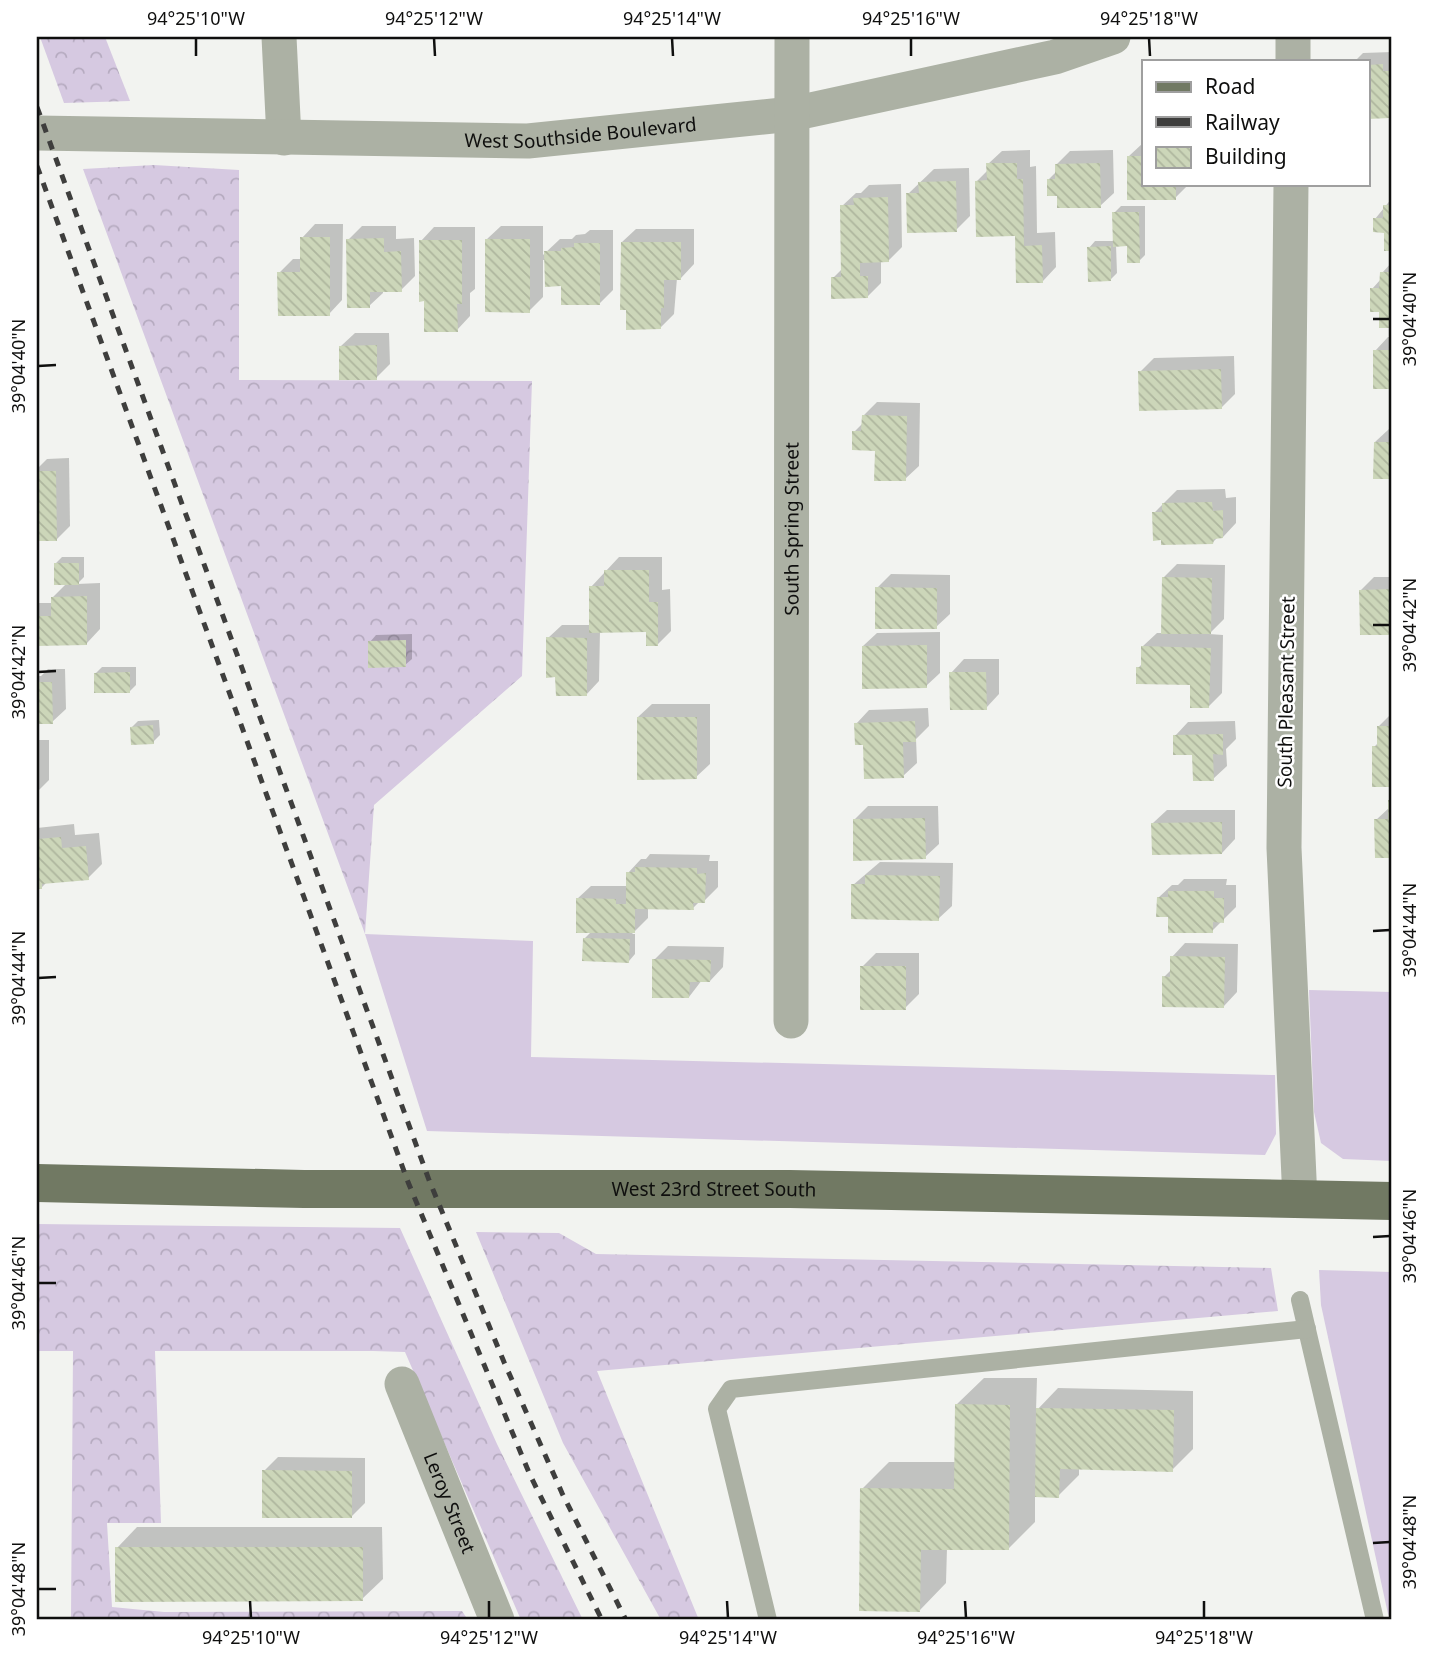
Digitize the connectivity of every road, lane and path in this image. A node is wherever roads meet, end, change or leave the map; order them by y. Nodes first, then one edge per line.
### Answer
1 (279, 37) edge
2 (792, 37) edge
3 (1113, 37) edge
4 (1293, 37) edge
5 (1293, 60) edge
6 (792, 114) junction
7 (37, 133) edge
8 (284, 138) junction
9 (1292, 186) edge
10 (792, 1021) dead end
11 (37, 1183) edge
12 (1300, 1199) junction
13 (1392, 1201) edge
14 (1300, 1300) dead end
15 (1307, 1329) junction
16 (402, 1384) dead end
17 (497, 1620) edge
18 (768, 1620) edge
19 (1375, 1620) edge

1 - 8 street
2 - 6 street, South Spring Street
3 - 6 street, West Southside Boulevard
4 - 5 street
6 - 8 street, West Southside Boulevard
6 - 10 street, South Spring Street
7 - 8 street, West Southside Boulevard
9 - 12 street, South Pleasant Street
11 - 12 main road, West 23rd Street South
12 - 13 main road, West 23rd Street South
14 - 15 lane
15 - 18 lane
15 - 19 lane
16 - 17 street, Leroy Street

